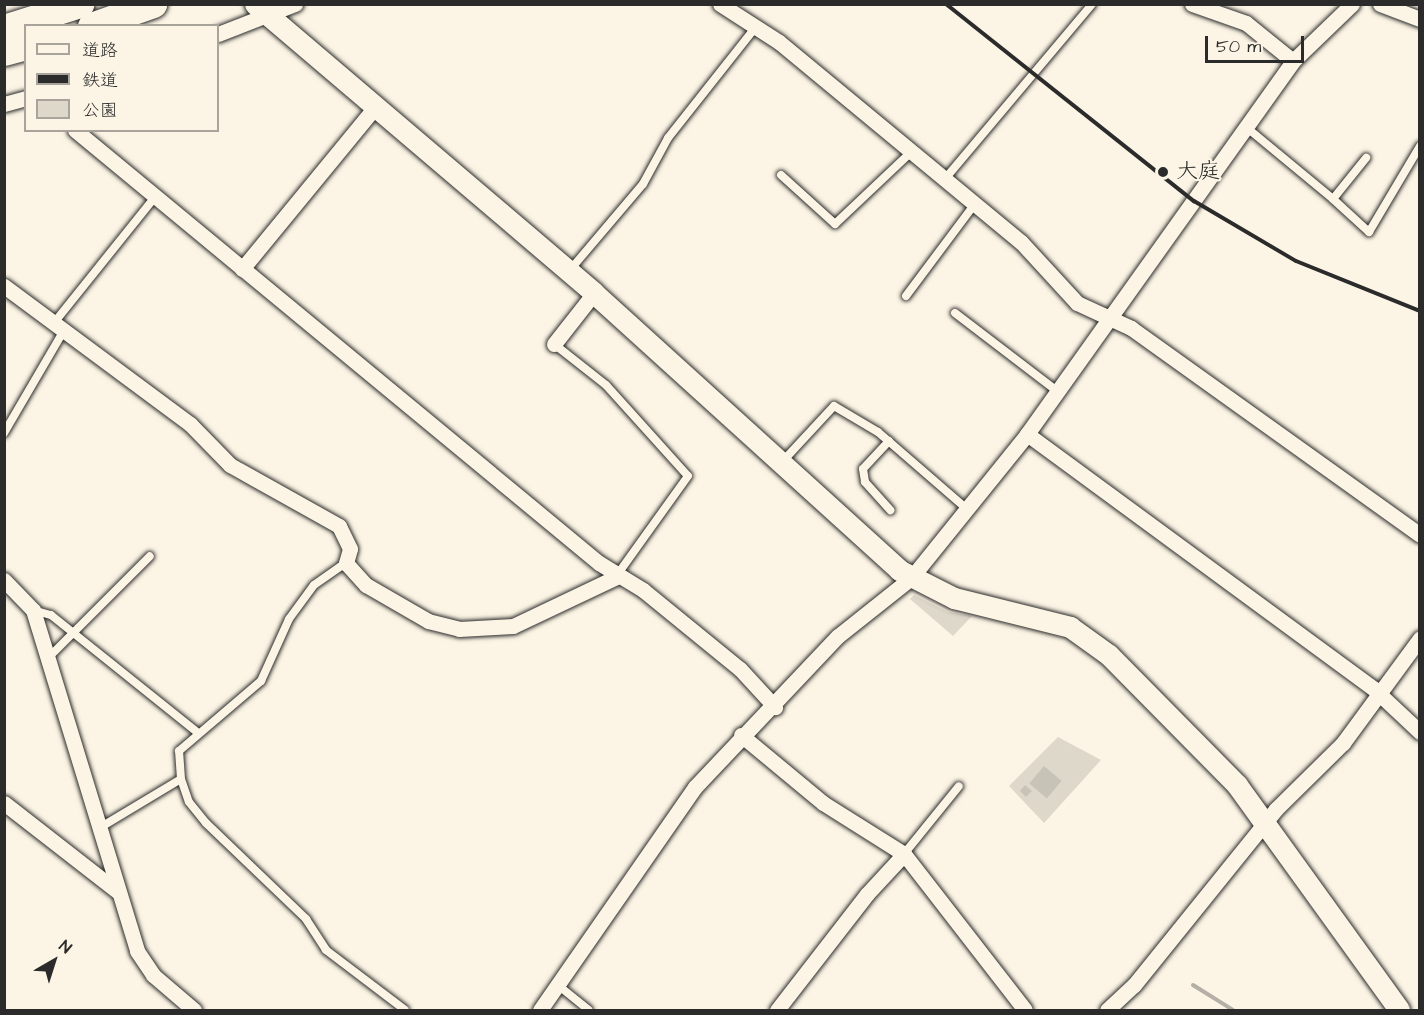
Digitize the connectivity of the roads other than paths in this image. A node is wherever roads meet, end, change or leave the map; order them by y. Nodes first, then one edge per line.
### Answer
1 (80, 4) edge
2 (153, 4) edge
3 (295, 4) edge
4 (720, 4) edge
5 (1092, 4) edge
6 (1192, 4) edge
7 (1352, 4) edge
8 (1380, 4) edge
9 (262, 10) edge
10 (1419, 19) edge
11 (97, 24) edge
12 (4, 28) edge
13 (754, 28) junction
14 (219, 33) edge
15 (24, 47) edge
16 (4, 52) edge
17 (1293, 61) junction
18 (24, 99) edge
19 (4, 104) edge
20 (376, 106) junction
21 (1245, 127) junction
22 (77, 132) edge
23 (1419, 146) edge
24 (910, 153) junction
25 (1366, 158) dead end
26 (781, 175) dead end
27 (943, 182) junction
28 (155, 196) junction
29 (1333, 199) junction
30 (974, 205) junction
31 (242, 269) junction
32 (569, 272) junction
33 (4, 286) edge
34 (594, 293) junction
35 (906, 296) dead end
36 (955, 313) dead end
37 (1108, 318) junction
38 (59, 328) junction
39 (554, 344) joint
40 (1057, 391) junction
41 (4, 433) edge
42 (1027, 434) junction
43 (889, 441) junction
44 (783, 461) junction
45 (966, 509) junction
46 (890, 510) dead end
47 (1419, 535) edge
48 (150, 556) dead end
49 (346, 563) junction
50 (616, 577) junction
51 (911, 578) junction
52 (4, 580) edge
53 (33, 610) junction
54 (70, 633) junction
55 (1419, 638) edge
56 (50, 656) junction
57 (1382, 696) junction
58 (775, 707) junction
59 (196, 731) junction
60 (1419, 732) edge
61 (741, 735) junction
62 (181, 779) junction
63 (958, 786) dead end
64 (4, 803) edge
65 (1265, 823) junction
66 (101, 827) junction
67 (904, 854) junction
68 (119, 893) junction
69 (560, 986) junction
70 (194, 1011) edge
71 (405, 1011) edge
72 (540, 1011) edge
73 (589, 1011) edge
74 (777, 1011) edge
75 (1025, 1011) edge
76 (1107, 1011) edge
77 (1399, 1011) edge

1 - 12 highway
2 - 11 highway
3 - 9 street
4 - 13 street
5 - 27 lane
6 - 17 street
7 - 17 street
8 - 10 street
9 - 14 street
9 - 20 street
13 - 24 street
13 - 32 lane
15 - 16 highway
17 - 21 street
18 - 19 street
20 - 31 street
20 - 32 street
21 - 29 lane
21 - 37 street
22 - 28 street
23 - 29 lane
24 - 26 lane
24 - 27 street
25 - 29 lane
27 - 30 street
28 - 31 street
28 - 38 lane
30 - 35 lane
30 - 37 street
31 - 50 street
32 - 34 street
33 - 38 street
34 - 39 street
34 - 44 street
36 - 40 lane
37 - 40 street
37 - 47 street
38 - 41 lane
38 - 49 street
39 - 50 lane
40 - 42 street
42 - 45 street
42 - 57 street
43 - 44 lane
43 - 45 lane
43 - 46 lane
44 - 51 street
45 - 51 street
48 - 54 lane
49 - 50 street
49 - 59 lane
50 - 58 street
51 - 58 street
51 - 65 street
52 - 53 street
53 - 54 lane
53 - 56 street
54 - 56 lane
54 - 59 lane
55 - 57 street
56 - 66 street
57 - 60 street
57 - 65 street
58 - 61 street
59 - 62 lane
61 - 67 street
61 - 69 street
62 - 66 lane
62 - 71 lane
63 - 67 lane
64 - 68 street
65 - 76 street
65 - 77 street
66 - 68 street
67 - 74 street
67 - 75 street
68 - 70 street
69 - 72 street
69 - 73 lane

